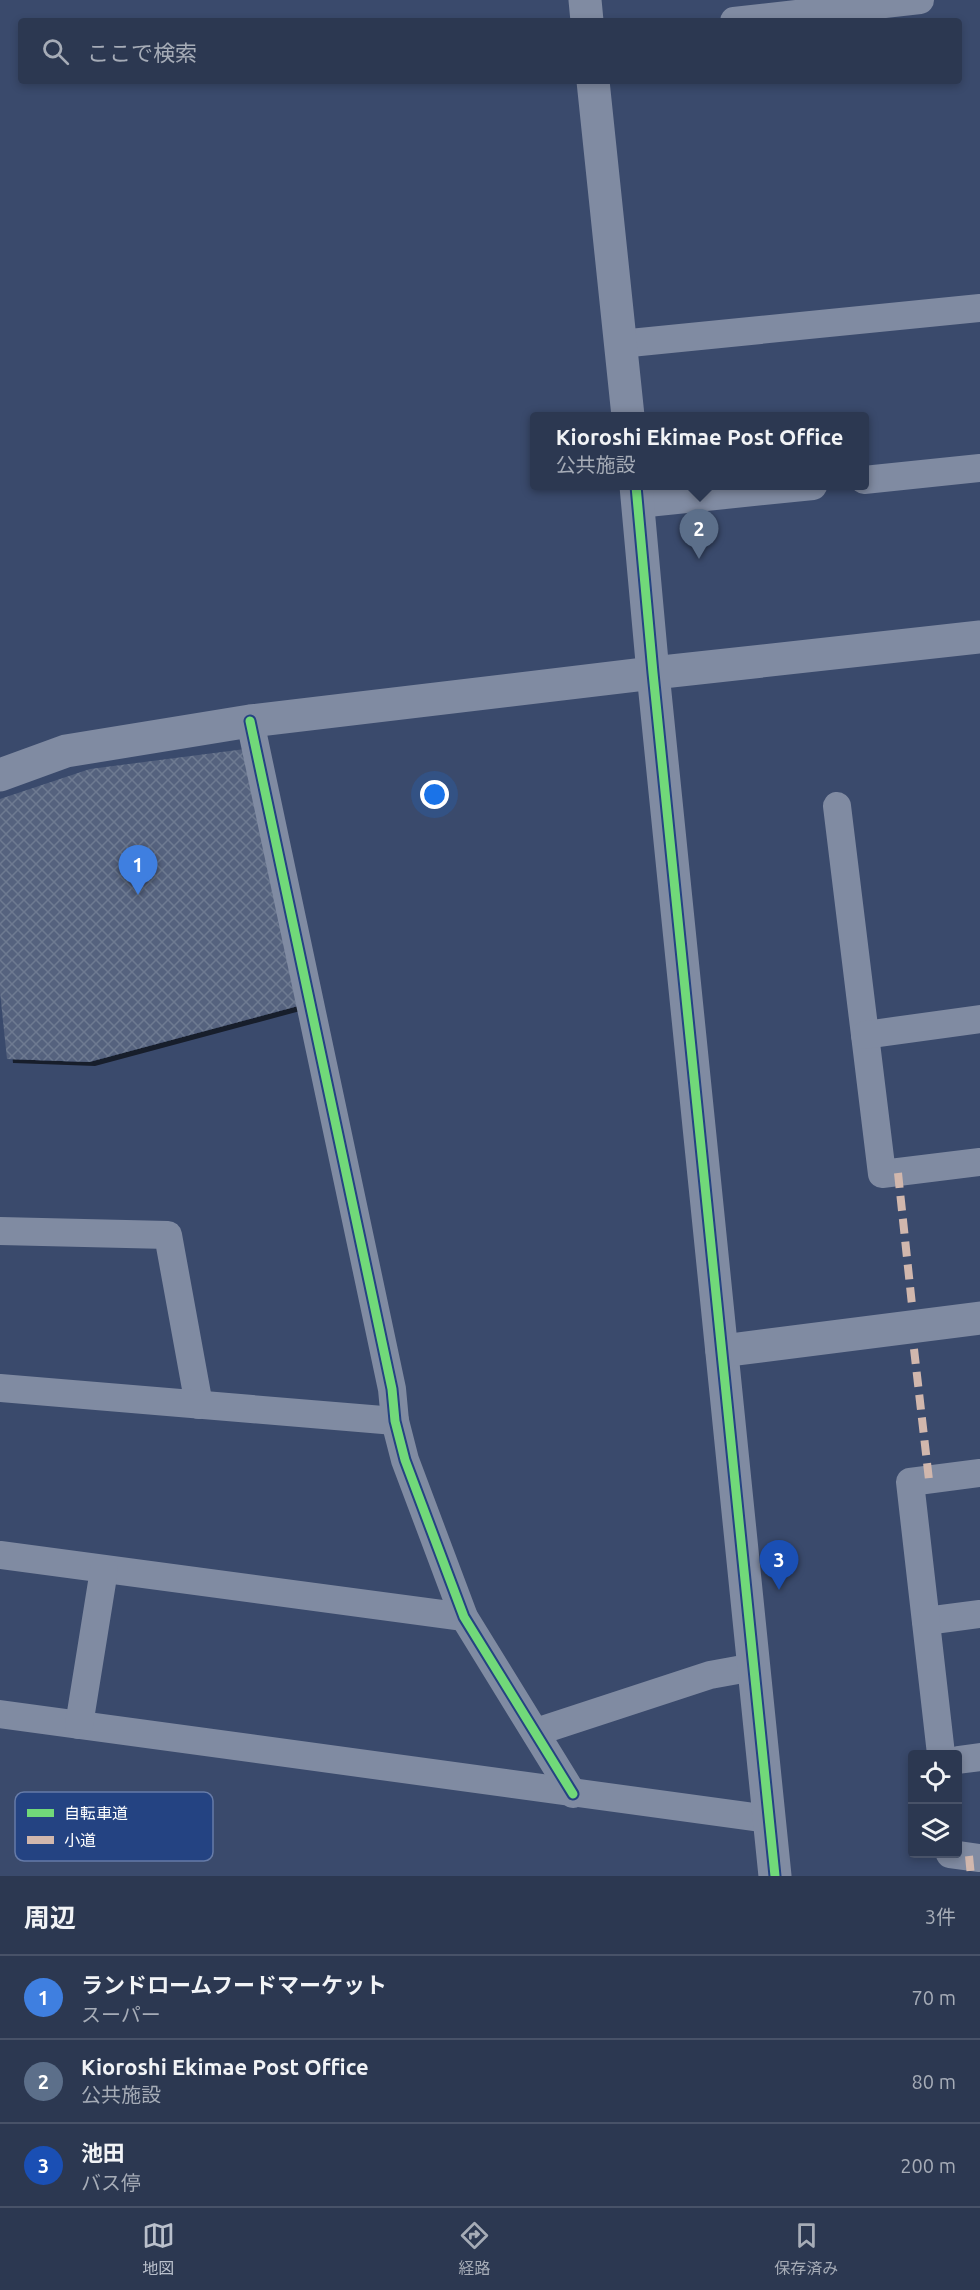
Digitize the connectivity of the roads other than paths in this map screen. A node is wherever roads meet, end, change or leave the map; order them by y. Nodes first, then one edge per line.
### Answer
1 (585, 0) edge
2 (920, 0) edge
3 (587, 18) edge
4 (761, 18) edge
5 (593, 84) edge
6 (980, 308) edge
7 (620, 344) junction
8 (627, 412) edge
9 (980, 468) edge
10 (869, 479) edge
11 (735, 490) edge
12 (637, 495) edge
13 (980, 637) edge
14 (653, 673) junction
15 (250, 721) junction
16 (0, 775) edge
17 (837, 806) dead end
18 (980, 1019) edge
19 (865, 1035) junction
20 (980, 1162) edge
21 (0, 1232) edge
22 (980, 1317) edge
23 (722, 1351) junction
24 (0, 1388) edge
25 (199, 1405) junction
26 (395, 1421) junction
27 (980, 1473) edge
28 (0, 1555) edge
29 (104, 1570) junction
30 (980, 1614) edge
31 (464, 1617) junction
32 (926, 1622) junction
33 (754, 1667) junction
34 (0, 1714) edge
35 (79, 1725) junction
36 (536, 1732) junction
37 (940, 1750) edge
38 (980, 1757) edge
39 (962, 1759) edge
40 (573, 1794) junction
41 (769, 1819) junction
42 (962, 1856) edge
43 (980, 1858) edge
44 (776, 1876) edge

1 - 3 street
2 - 4 street
5 - 7 street
6 - 7 street
7 - 8 street
9 - 10 street
11 - 12 street
12 - 14 street
13 - 14 street
14 - 15 street
14 - 23 street
15 - 16 street
15 - 26 street
17 - 19 street
18 - 19 street
19 - 20 street
21 - 25 street
22 - 23 street
23 - 33 street
24 - 25 street
25 - 26 street
26 - 31 street
27 - 32 street
28 - 29 street
29 - 31 street
29 - 35 street
30 - 32 street
31 - 36 street
32 - 37 street
33 - 36 street
33 - 41 street
34 - 35 street
35 - 40 street
36 - 40 street
38 - 39 street
40 - 41 street
41 - 44 street
42 - 43 street

